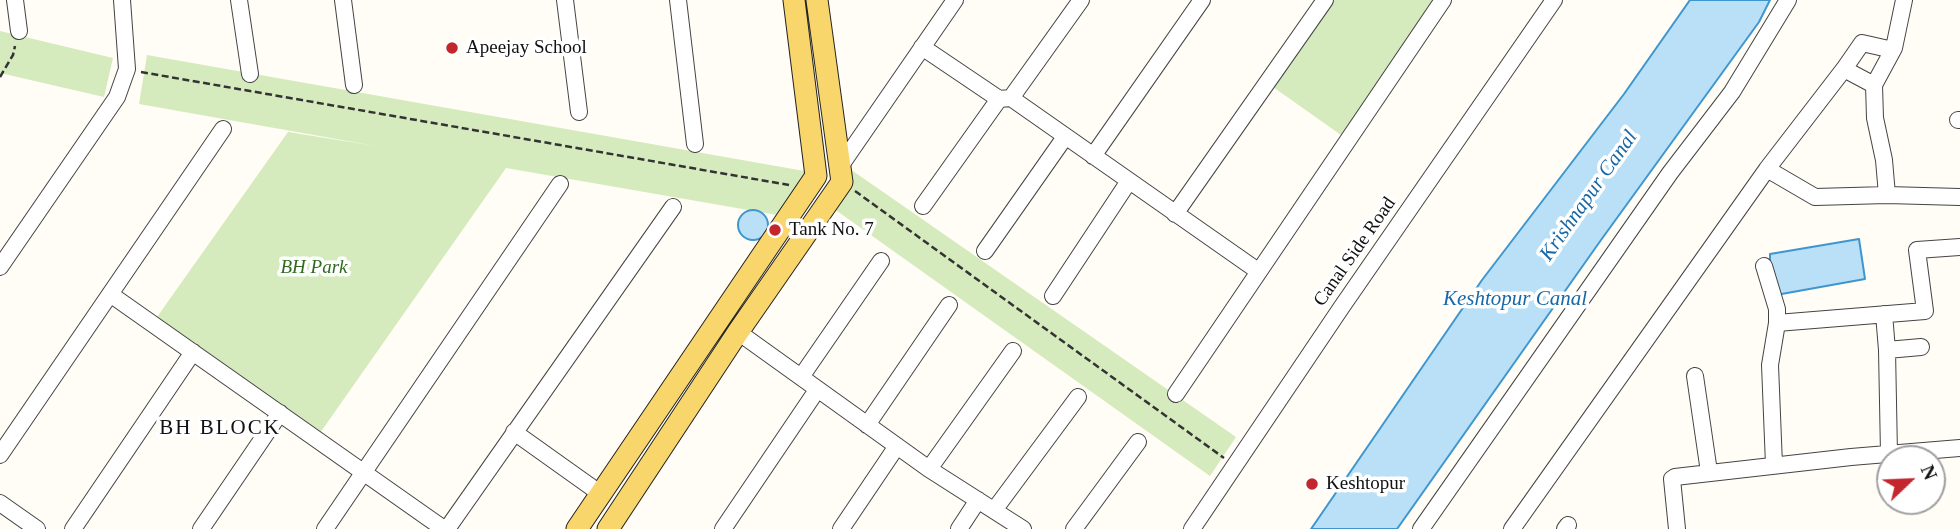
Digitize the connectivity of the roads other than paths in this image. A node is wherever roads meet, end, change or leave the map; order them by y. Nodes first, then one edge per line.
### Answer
1 (15, 0) edge
2 (121, 0) edge
3 (239, 0) edge
4 (343, 0) edge
5 (565, 0) edge
6 (678, 0) edge
7 (794, 0) edge
8 (817, 0) edge
9 (955, 0) edge
10 (1082, 0) edge
11 (1202, 0) edge
12 (1325, 0) edge
13 (1443, 0) edge
14 (1554, 0) edge
15 (1788, 0) edge
16 (1904, 0) edge
17 (19, 31) road end
18 (922, 47) junction
19 (1893, 50) junction
20 (826, 69) junction
21 (1844, 69) junction
22 (803, 71) junction
23 (250, 74) dead end
24 (354, 85) dead end
25 (1874, 85) junction
26 (1005, 99) junction
27 (579, 112) dead end
28 (223, 129) dead end
29 (1065, 137) junction
30 (695, 144) dead end
31 (1093, 156) junction
32 (1767, 169) junction
33 (840, 174) junction
34 (1129, 181) junction
35 (560, 184) dead end
36 (1887, 195) junction
37 (1960, 197) edge
38 (923, 206) dead end
39 (673, 207) dead end
40 (1175, 214) junction
41 (1960, 247) edge
42 (985, 251) dead end
43 (881, 261) dead end
44 (1764, 266) dead end
45 (0, 267) edge
46 (1258, 271) junction
47 (110, 294) junction
48 (1053, 296) dead end
49 (949, 305) dead end
50 (1884, 314) junction
51 (1777, 323) junction
52 (738, 332) junction
53 (1921, 347) dead end
54 (1888, 349) junction
55 (1013, 351) dead end
56 (193, 352) junction
57 (1695, 376) dead end
58 (801, 377) junction
59 (817, 390) junction
60 (1177, 394) dead end
61 (1078, 397) dead end
62 (280, 413) junction
63 (867, 425) junction
64 (514, 432) junction
65 (642, 433) junction
66 (1138, 442) dead end
67 (1889, 445) edge
68 (897, 446) junction
69 (661, 447) junction
70 (0, 455) edge
71 (1876, 455) edge
72 (1774, 466) junction
73 (929, 469) junction
74 (363, 472) junction
75 (1709, 472) junction
76 (601, 494) junction
77 (978, 500) junction
78 (0, 503) edge
79 (995, 509) junction
80 (37, 529) edge
81 (73, 529) edge
82 (201, 529) edge
83 (324, 529) edge
84 (446, 529) edge
85 (577, 529) edge
86 (608, 529) edge
87 (723, 529) edge
88 (841, 529) edge
89 (959, 529) edge
90 (1023, 529) edge
91 (1074, 529) edge
92 (1192, 529) edge
93 (1421, 529) edge
94 (1511, 529) edge
95 (1676, 529) edge

1 - 17 street
2 - 45 street
3 - 23 street
4 - 24 street
5 - 27 street
6 - 30 street
7 - 22 main road
8 - 20 main road
9 - 18 street
10 - 26 street
11 - 31 street
12 - 40 street
13 - 46 street
14 - 92 street, Canal Side Road
15 - 93 street
16 - 19 street
18 - 26 street
18 - 33 street
19 - 21 street
19 - 25 street
20 - 22 main road
20 - 33 main road
21 - 25 street
21 - 32 street
22 - 65 main road
25 - 36 street
26 - 29 street
26 - 38 street
28 - 47 street
29 - 31 street
29 - 42 street
31 - 34 street
32 - 36 street
32 - 94 street
33 - 52 main road
34 - 40 street
34 - 48 street
35 - 74 street
36 - 37 street
39 - 64 street
40 - 46 street
41 - 50 street
43 - 58 street
44 - 51 street
46 - 60 street
47 - 56 street
47 - 70 street
49 - 63 street
50 - 51 street
50 - 54 street
51 - 72 street
52 - 58 street
52 - 69 main road
53 - 54 street
54 - 67 street
55 - 73 street
56 - 62 street
56 - 81 street
57 - 75 street
58 - 59 street
59 - 63 street
59 - 87 street
61 - 79 street
62 - 74 street
62 - 82 street
63 - 68 street
64 - 76 street
64 - 84 street
65 - 69 main road
65 - 76 main road
66 - 91 street
68 - 73 street
68 - 88 street
69 - 86 main road
71 - 72 street
72 - 75 street
73 - 77 street
74 - 83 street
74 - 84 street
75 - 95 street
76 - 85 main road
77 - 79 street
77 - 89 street
78 - 80 street
79 - 90 street

